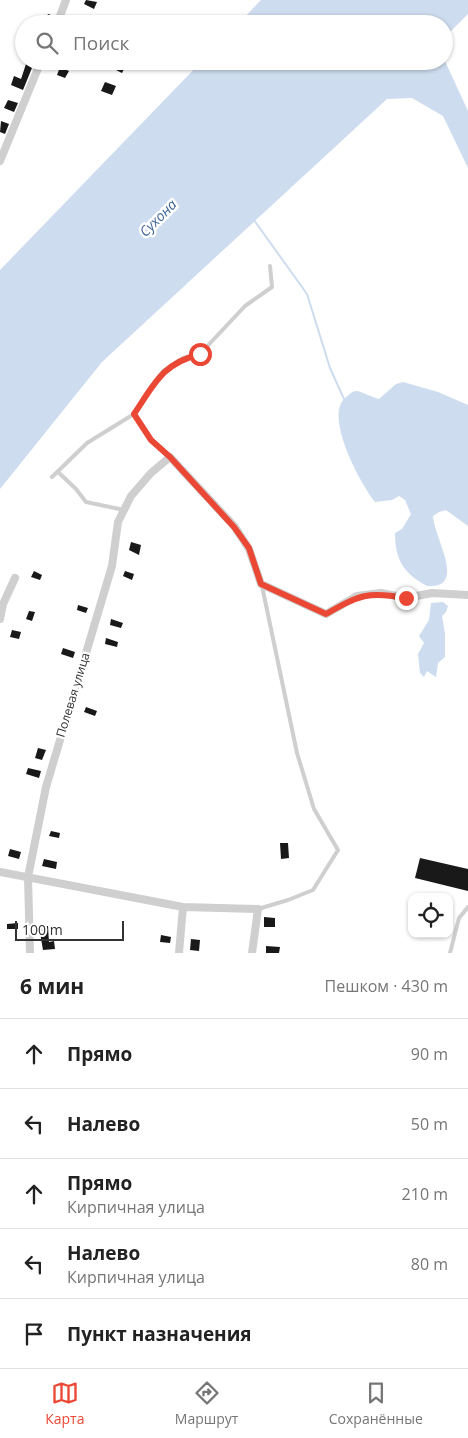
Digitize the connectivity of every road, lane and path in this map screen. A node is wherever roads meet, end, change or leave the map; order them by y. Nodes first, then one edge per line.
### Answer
1 (66, 0) edge
2 (60, 15) edge
3 (37, 70) edge
4 (0, 160) edge
5 (270, 266) dead end
6 (134, 414) junction
7 (170, 457) junction
8 (58, 472) junction
9 (52, 478) dead end
10 (126, 510) junction
11 (15, 578) dead end
12 (261, 584) junction
13 (468, 595) edge
14 (0, 620) edge
15 (0, 872) edge
16 (28, 877) junction
17 (183, 907) junction
18 (468, 907) edge
19 (258, 909) junction
20 (30, 953) edge
21 (179, 953) edge
22 (252, 953) edge
23 (450, 953) edge

1 - 2 street
3 - 4 street
5 - 6 lane
6 - 7 lane
6 - 8 lane
7 - 10 street, Полевая улица
7 - 12 street
8 - 9 lane
8 - 10 lane
10 - 16 street, Полевая улица
11 - 14 street
12 - 13 street
12 - 19 lane
15 - 16 street
16 - 17 street
16 - 20 street, Полевая улица
17 - 19 street
17 - 21 street
18 - 23 lane
19 - 22 street

